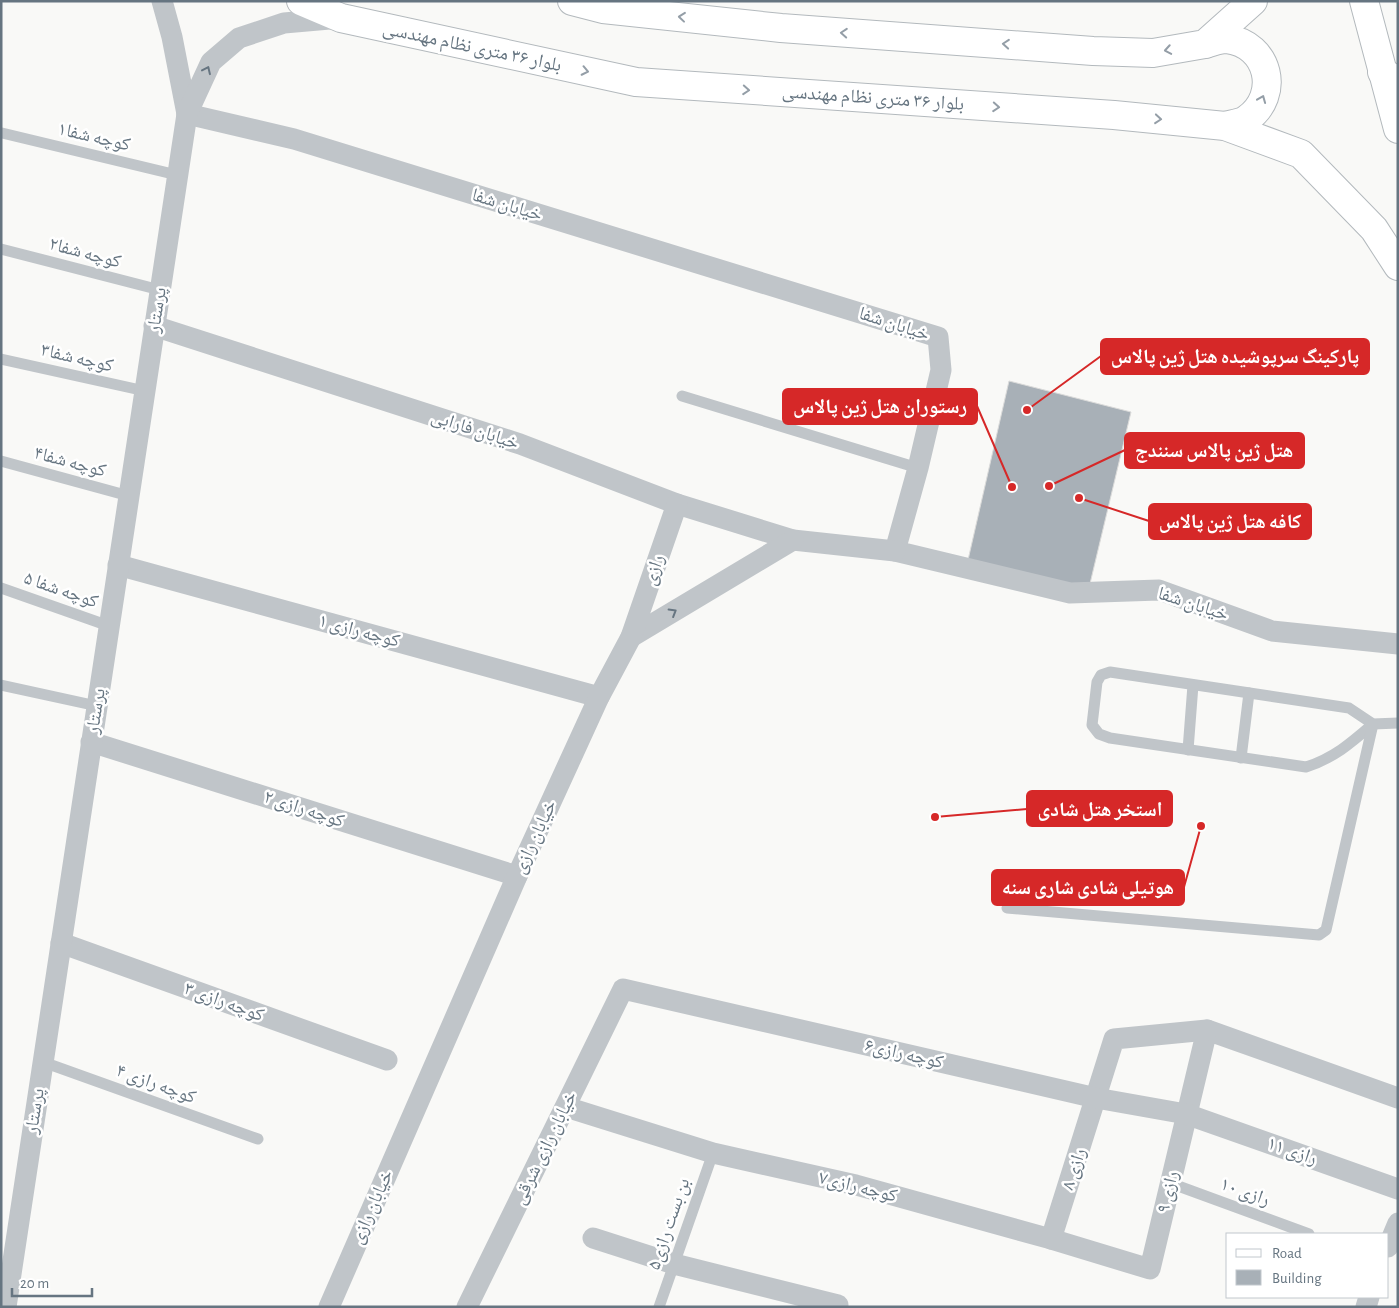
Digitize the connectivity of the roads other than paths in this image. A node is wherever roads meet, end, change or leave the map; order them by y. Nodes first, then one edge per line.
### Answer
1 (162, 1) edge
2 (301, 1) edge
3 (572, 1) edge
4 (1253, 1) edge
5 (1364, 1) edge
6 (341, 18) junction
7 (1205, 44) junction
8 (1390, 76) edge
9 (187, 114) junction
10 (1225, 126) junction
11 (1398, 130) edge
12 (2, 133) edge
13 (177, 175) junction
14 (1, 249) edge
15 (1398, 266) edge
16 (160, 290) junction
17 (154, 326) junction
18 (1, 359) edge
19 (144, 391) junction
20 (682, 396) dead end
21 (1, 462) edge
22 (918, 468) junction
23 (129, 496) junction
24 (677, 504) junction
25 (793, 540) junction
26 (895, 551) junction
27 (118, 564) junction
28 (1, 588) edge
29 (109, 626) junction
30 (631, 637) junction
31 (1394, 641) edge
32 (1, 685) edge
33 (1193, 685) junction
34 (1249, 693) junction
35 (599, 697) junction
36 (97, 706) junction
37 (1373, 724) junction
38 (1398, 724) edge
39 (91, 742) junction
40 (1188, 750) junction
41 (1241, 758) junction
42 (517, 876) junction
43 (1007, 908) dead end
44 (61, 943) junction
45 (623, 989) joint
46 (1207, 1030) junction
47 (387, 1060) dead end
48 (43, 1062) junction
49 (1096, 1098) junction
50 (1398, 1098) edge
51 (566, 1107) junction
52 (1186, 1114) junction
53 (258, 1138) dead end
54 (713, 1154) junction
55 (1170, 1183) junction
56 (1398, 1188) edge
57 (1398, 1223) edge
58 (1306, 1233) edge
59 (593, 1238) dead end
60 (1051, 1239) junction
61 (1389, 1245) edge
62 (674, 1264) junction
63 (1150, 1270) joint
64 (838, 1305) dead end
65 (6, 1307) edge
66 (329, 1307) edge
67 (467, 1307) edge
68 (659, 1307) edge

1 - 9 street
2 - 6 main road, بلوار ۳۶ متری نظام مهندسی
7 -> 3 main road
4 - 7 main road
5 - 8 main road
9 -> 6 street
6 -> 10 main road, بلوار ۳۶ متری نظام مهندسی
10 -> 7 main road
8 - 11 main road
9 - 13 street, پرستار
9 - 22 street, خیابان شفا
10 - 15 main road, بلوار ۳۶ متری نظام مهندسی
12 - 13 lane, کوچه شفا۱
13 - 16 street, پرستار
14 - 16 lane, کوچه شفا۲
16 - 17 street, پرستار
17 - 19 street, پرستار
17 - 24 street, خیابان فارابی
18 - 19 lane, کوچه شفا۳
19 - 23 street, پرستار
20 - 22 lane
21 - 23 lane, کوچه شفا۴
22 - 26 street, خیابان شفا
23 - 27 street, پرستار
24 - 25 street, خیابان فارابی
24 - 30 street, رازی
25 - 26 street
30 -> 25 street
26 - 31 street, خیابان شفا
27 - 29 street, پرستار
27 - 35 street, کوچه رازی ۱
28 - 29 lane, کوچه شفا ۵
29 - 36 street, پرستار
30 - 35 street, خیابان رازی
32 - 36 lane
33 - 34 lane
33 - 40 lane
33 - 40 lane
34 - 37 lane
34 - 41 lane
35 - 42 street, خیابان رازی
36 - 39 street, پرستار
37 - 38 lane
37 - 41 lane
37 - 43 lane
39 - 42 street, کوچه رازی ۲
39 - 44 street, پرستار
40 - 41 lane
42 - 66 street, خیابان رازی
44 - 47 street, کوچه رازی ۳
44 - 48 street, پرستار
45 - 49 street, کوچه رازی۶
45 - 51 street, خیابان رازی شرقی
46 - 49 street, رازی ۸
46 - 50 street
46 - 52 street, رازی ۹
48 - 53 lane, کوچه رازی ۴
48 - 65 street, پرستار
49 - 52 street, کوچه رازی۶
49 - 60 street, رازی ۸
51 - 54 street, کوچه رازی۷
51 - 67 street, خیابان رازی شرقی
52 - 55 street, رازی ۹
52 - 56 street, رازی ۱۱
54 - 60 street, کوچه رازی۷
54 - 62 lane, بن بست رازی۵
55 - 58 lane, رازی ۱۰
55 - 63 street, رازی ۹
57 - 61 street
59 - 62 street
60 - 63 street, کوچه رازی۷
62 - 64 street
62 - 68 lane, بن بست رازی۵

